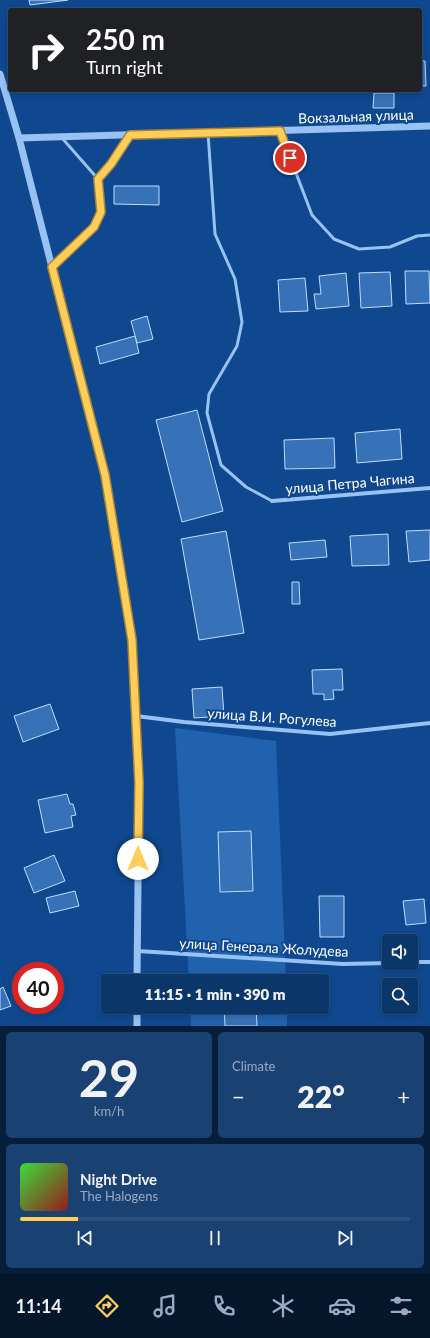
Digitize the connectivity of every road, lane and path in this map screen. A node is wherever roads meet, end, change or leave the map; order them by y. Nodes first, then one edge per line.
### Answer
1 (0, 74) edge
2 (430, 126) edge
3 (280, 131) junction
4 (208, 133) junction
5 (130, 135) junction
6 (61, 137) junction
7 (19, 138) junction
8 (98, 179) junction
9 (430, 235) edge
10 (52, 267) junction
11 (430, 488) edge
12 (272, 501) joint
13 (136, 716) junction
14 (430, 723) edge
15 (138, 951) junction
16 (418, 962) edge
17 (430, 962) edge
18 (382, 963) edge
19 (137, 974) edge
20 (137, 1014) edge
21 (137, 1026) edge

1 - 7 street
2 - 3 street, Вокзальная улица
3 - 4 street, Вокзальная улица
3 - 9 lane
4 - 5 street, Вокзальная улица
4 - 12 lane
5 - 6 street, Вокзальная улица
5 - 8 lane
6 - 7 street, Вокзальная улица
6 - 8 lane
7 - 10 street
8 - 10 lane
10 - 13 street
11 - 12 street, улица Петра Чагина
13 - 14 street, улица В.И. Рогулева
13 - 15 street
15 - 18 street, улица Генерала Жолудева
15 - 19 street
16 - 17 street
20 - 21 street

